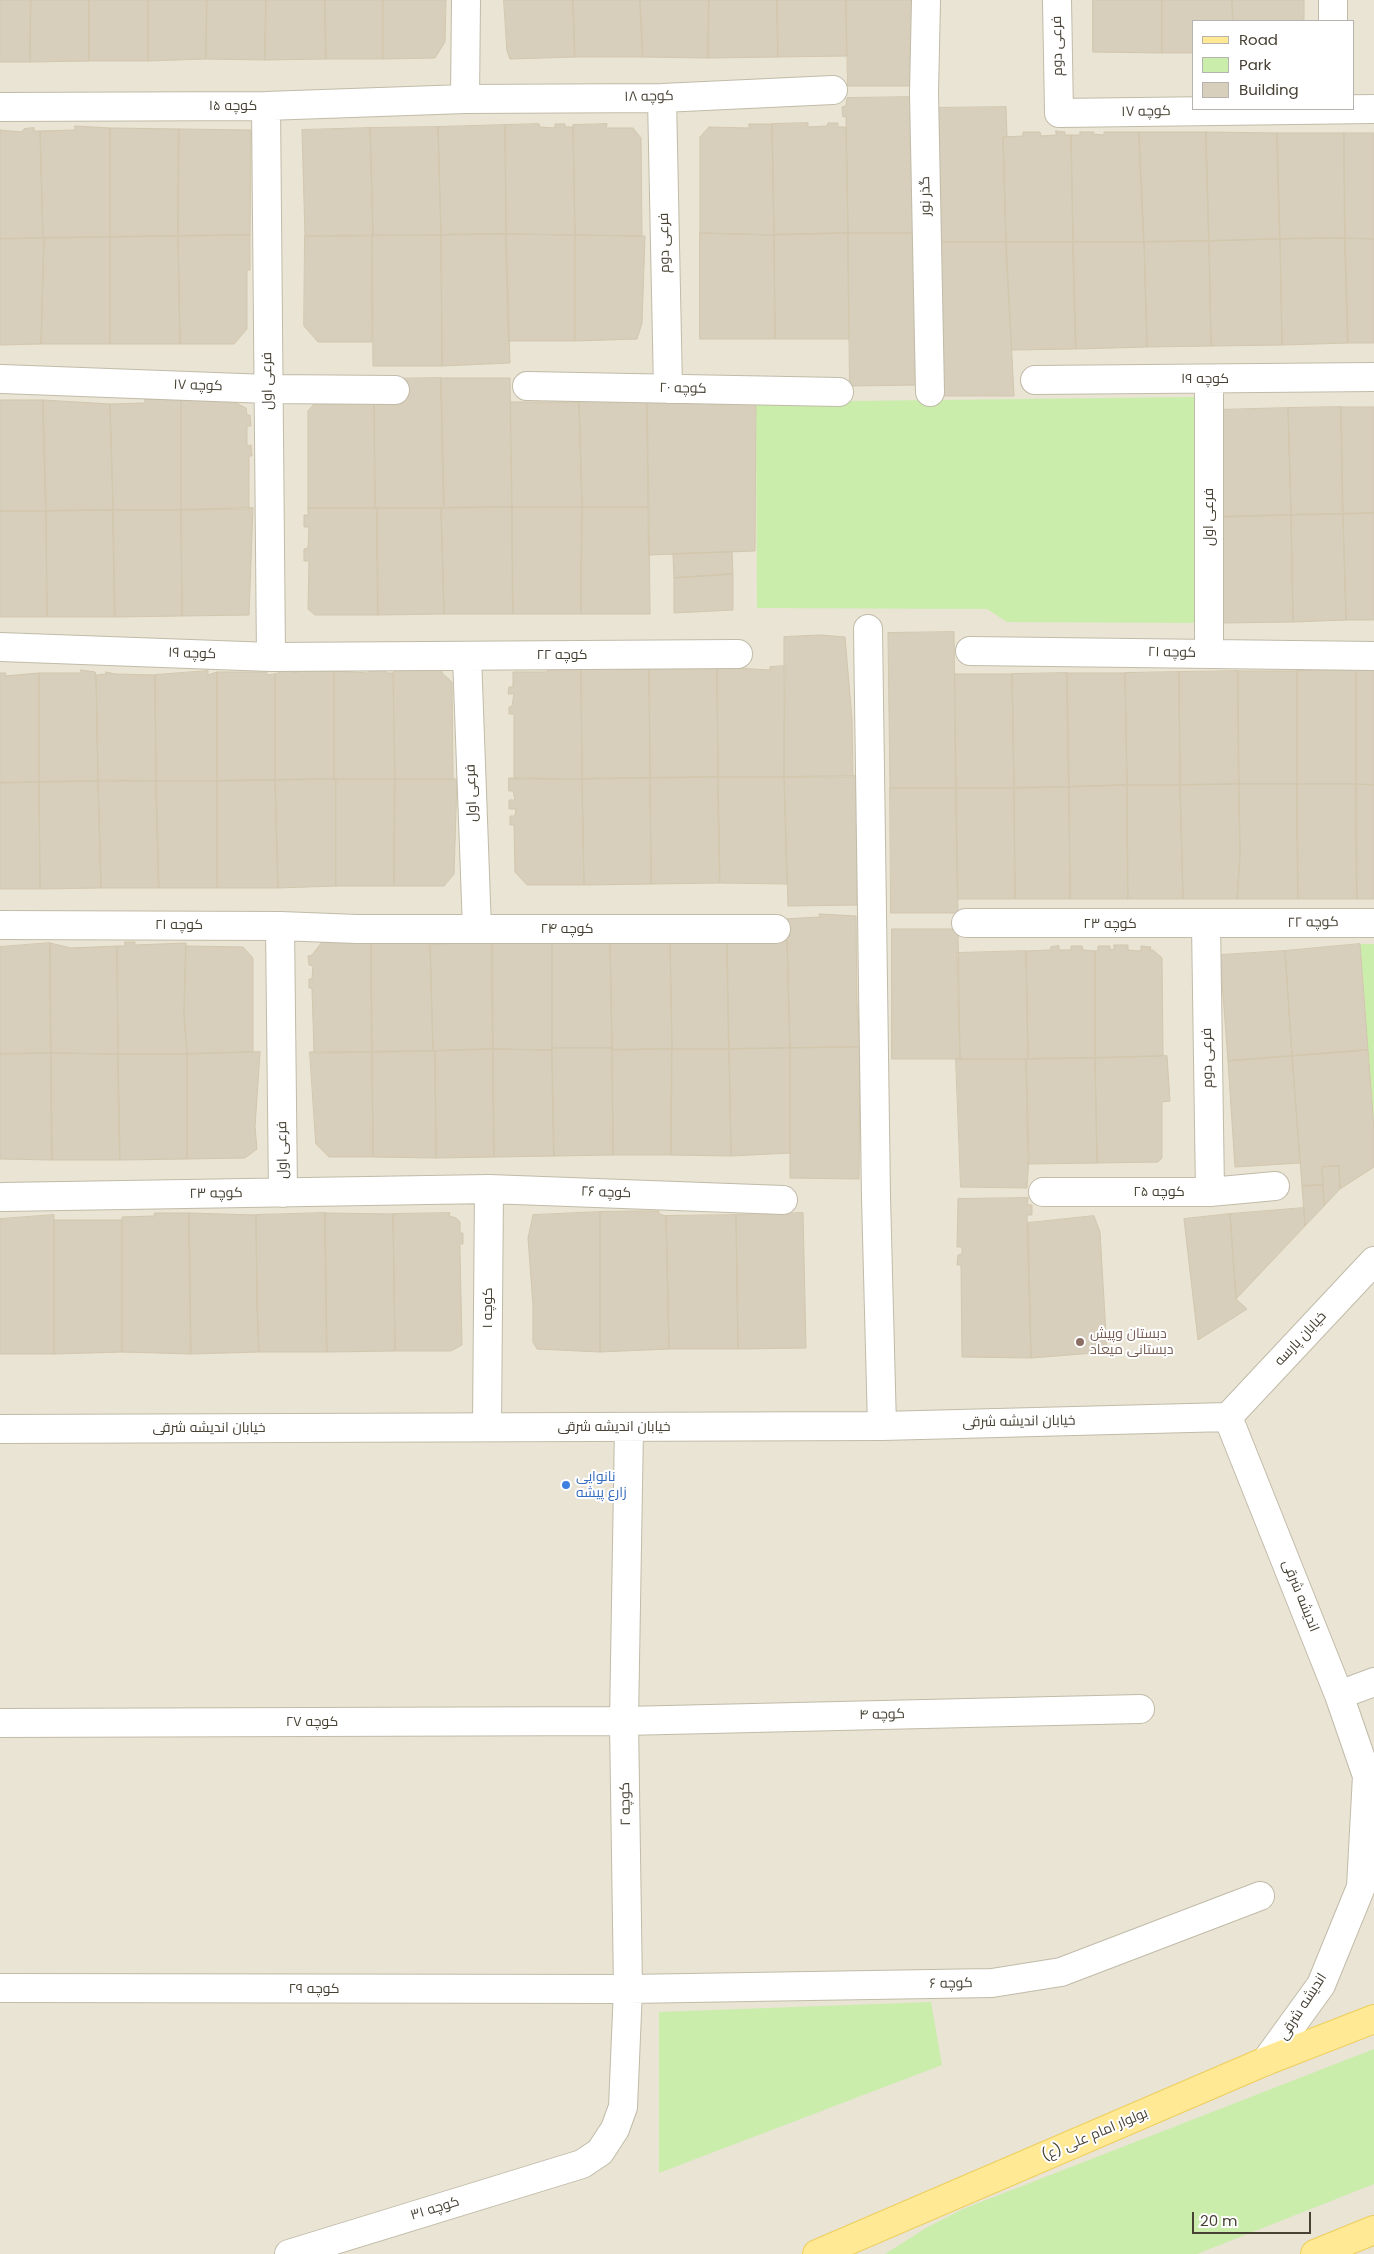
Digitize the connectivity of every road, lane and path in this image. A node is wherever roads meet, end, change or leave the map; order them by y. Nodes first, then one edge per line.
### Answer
1 (466, 0) edge
2 (926, 0) edge
3 (1058, 0) edge
4 (1333, 0) edge
5 (1333, 20) edge
6 (833, 90) dead end
7 (1058, 92) joint
8 (662, 98) junction
9 (465, 99) junction
10 (266, 106) junction
11 (0, 108) edge
12 (1354, 109) edge
13 (1374, 109) edge
14 (1265, 110) edge
15 (1374, 377) edge
16 (2, 379) dead end
17 (1035, 380) dead end
18 (1209, 380) junction
19 (527, 386) dead end
20 (268, 389) junction
21 (668, 389) junction
22 (395, 390) dead end
23 (839, 392) dead end
24 (930, 392) dead end
25 (868, 629) dead end
26 (0, 647) edge
27 (970, 651) dead end
28 (738, 654) dead end
29 (1209, 654) junction
30 (385, 656) joint
31 (467, 656) junction
32 (1374, 656) edge
33 (271, 657) junction
34 (1374, 923) edge
35 (966, 924) dead end
36 (1206, 924) junction
37 (1253, 924) joint
38 (0, 925) edge
39 (280, 926) junction
40 (357, 929) joint
41 (477, 929) junction
42 (776, 929) dead end
43 (1275, 1186) dead end
44 (489, 1189) junction
45 (429, 1192) joint
46 (1043, 1192) dead end
47 (1210, 1192) junction
48 (283, 1193) junction
49 (3, 1197) dead end
50 (783, 1200) dead end
51 (1374, 1261) edge
52 (1228, 1418) junction
53 (487, 1426) junction
54 (882, 1426) junction
55 (629, 1428) junction
56 (0, 1429) edge
57 (1374, 1682) edge
58 (1339, 1695) junction
59 (1140, 1709) dead end
60 (624, 1721) junction
61 (0, 1724) edge
62 (1370, 1781) edge
63 (1260, 1896) dead end
64 (0, 1988) edge
65 (628, 1989) junction
66 (1374, 2018) edge
67 (1266, 2061) junction
68 (582, 2164) joint
69 (1374, 2230) edge
70 (1344, 2248) edge
71 (289, 2254) edge
72 (817, 2254) edge
73 (1315, 2254) edge

1 - 9 street
2 - 24 street, گذر نور
3 - 7 street, فرعی دوم
4 - 5 street
6 - 8 street, کوچه ۱۸
7 - 14 street, کوچه ۱۷
8 - 9 street, کوچه ۱۸
8 - 21 street, فرعی دوم
9 - 10 street, کوچه ۱۵
10 - 11 street, کوچه ۱۵
10 - 20 street, فرعی اول
12 - 13 street, کوچه ۱۷
15 - 18 street, کوچه ۱۹
16 - 20 street, کوچه ۱۷
17 - 18 street, کوچه ۱۹
18 - 29 street, فرعی اول
19 - 21 street, کوچه ۲۰
20 - 22 street, کوچه ۱۷
20 - 33 street, فرعی اول
21 - 23 street, کوچه ۲۰
25 - 54 street
26 - 33 street, کوچه ۱۹
27 - 29 street, کوچه ۲۱
28 - 31 street, کوچه ۲۲
29 - 32 street, کوچه ۲۱
30 - 31 street, کوچه ۲۲
30 - 33 street, کوچه ۱۹
31 - 41 street, فرعی اول
34 - 37 street, کوچه ۲۲
35 - 36 street, کوچه ۲۳
36 - 37 street, کوچه ۲۳
36 - 47 street, فرعی دوم
38 - 39 street, کوچه ۲۱
39 - 40 street, کوچه ۲۱
39 - 48 street, فرعی اول
40 - 41 street, کوچه ۲۴
41 - 42 street, کوچه ۲۴
43 - 47 street, کوچه ۲۵
44 - 45 street, کوچه ۲۶
44 - 50 street, کوچه ۲۶
44 - 53 street, کوچه ۱
45 - 48 street, کوچه ۲۳
46 - 47 street, کوچه ۲۵
48 - 49 street, کوچه ۲۳
51 - 52 street, خیابان پارسه
52 - 54 street, خیابان اندیشه شرقی
52 - 58 street, اندیشه شرقی
53 - 55 street, خیابان اندیشه شرقی
53 - 56 street, خیابان اندیشه شرقی
54 - 55 street, خیابان اندیشه شرقی
55 - 60 street, کوچه ۲
57 - 58 street
58 - 62 street, اندیشه شرقی
59 - 60 street, کوچه ۴
60 - 61 street, کوچه ۲۷
60 - 65 street, کوچه ۲
62 - 67 street, اندیشه شرقی
63 - 65 street, کوچه ۶
64 - 65 street, کوچه ۲۹
65 - 68 street, کوچه ۲
66 - 67 main road, بولوار امام علی (ع)
67 - 72 main road, بولوار امام علی (ع)
68 - 71 street, کوچه ۳۱
69 - 70 main road
70 - 73 main road

